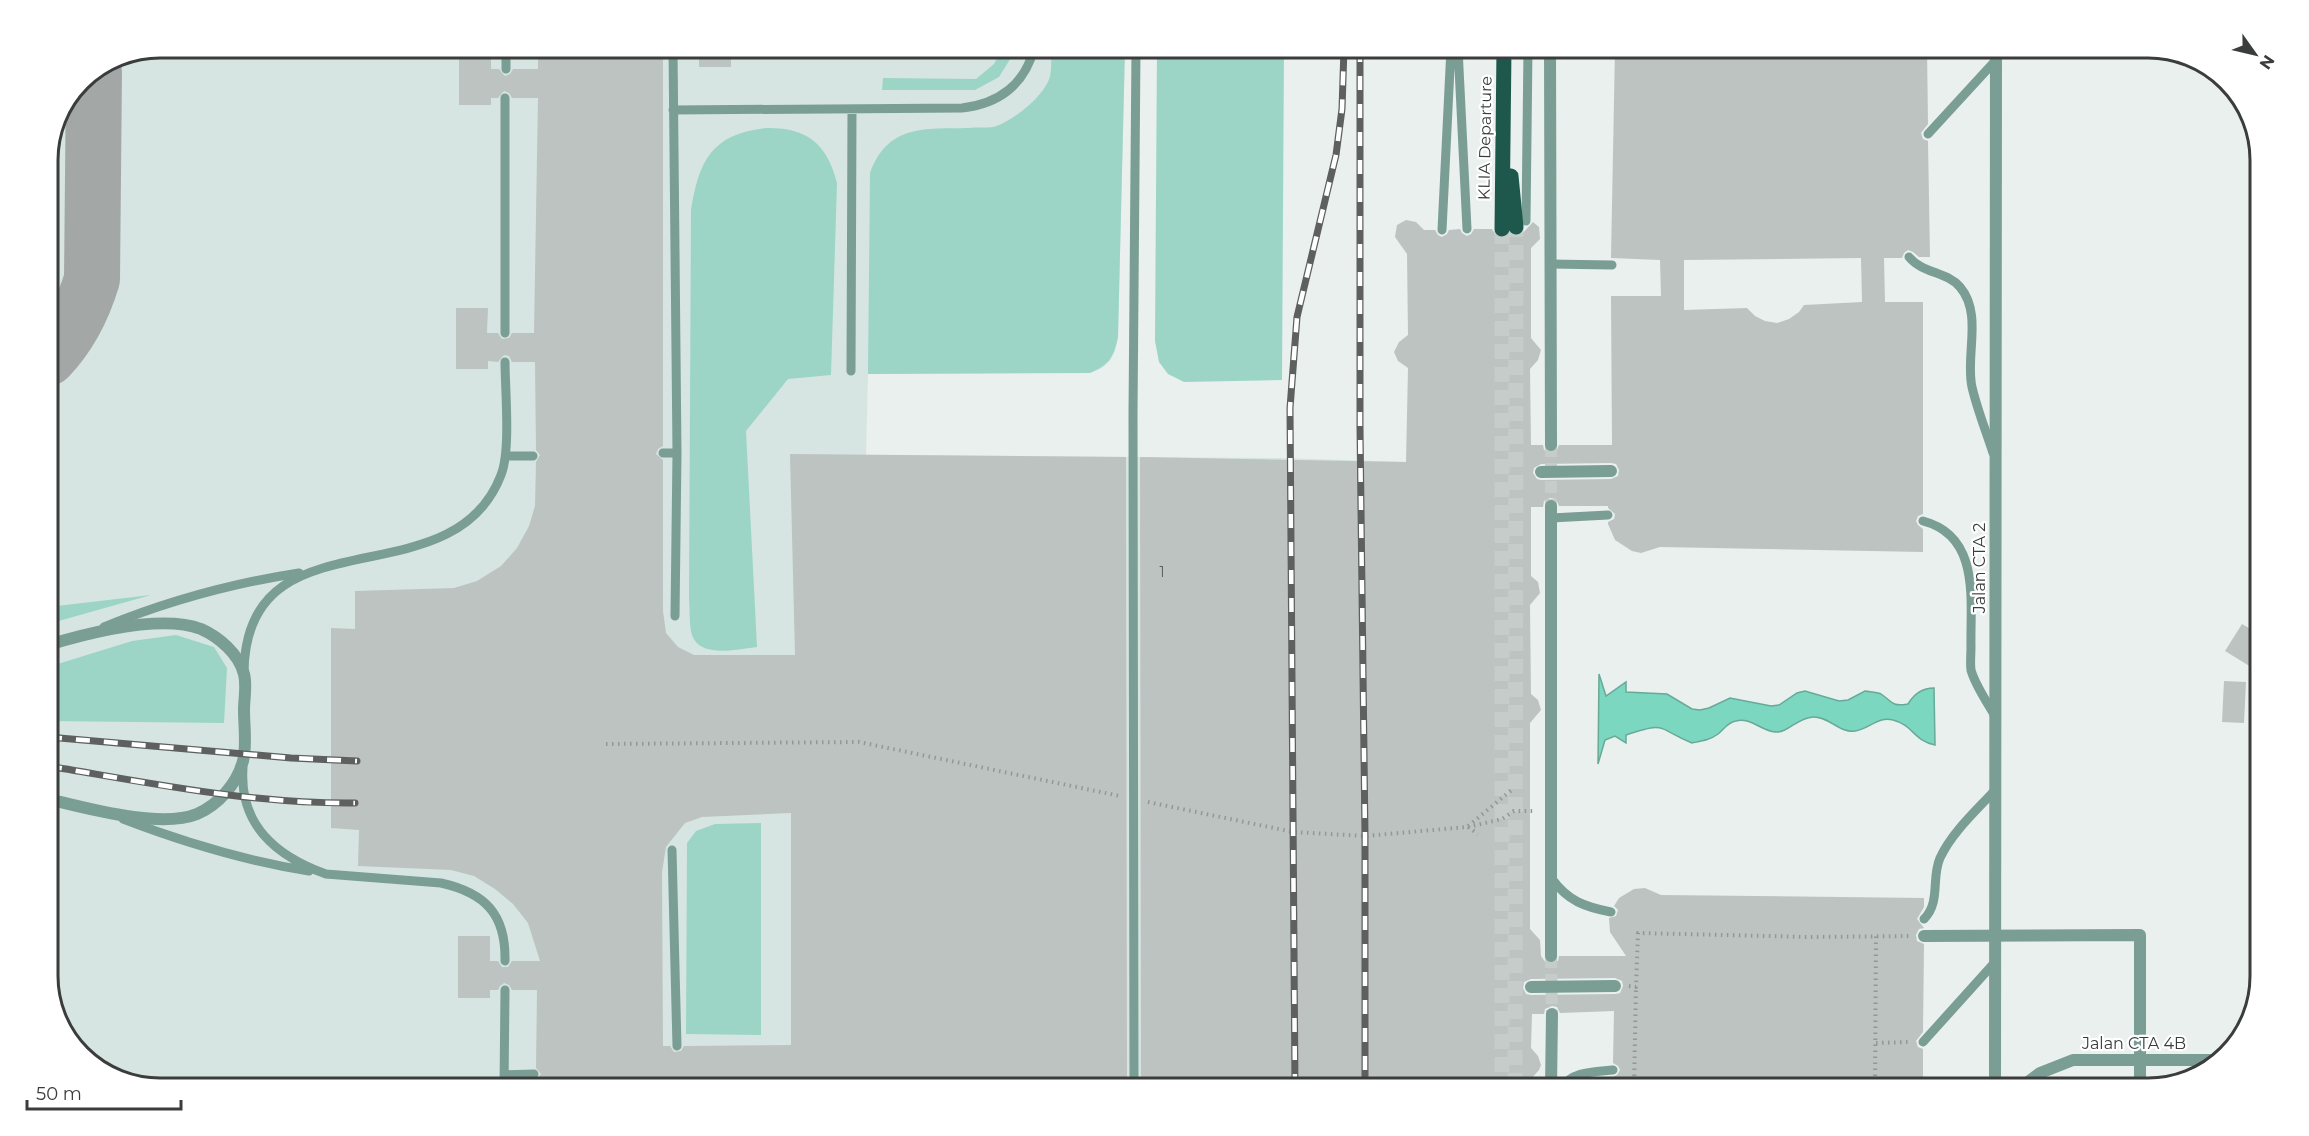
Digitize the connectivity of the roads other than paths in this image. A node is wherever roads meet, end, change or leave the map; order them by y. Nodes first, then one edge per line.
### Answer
1 (506, 58) edge
2 (673, 58) edge
3 (1031, 58) edge
4 (1136, 58) edge
5 (1451, 58) edge
6 (1458, 58) edge
7 (1497, 58) edge
8 (1505, 58) edge
9 (1527, 58) edge
10 (1550, 58) edge
11 (1993, 58) edge
12 (1996, 58) edge
13 (506, 69) dead end
14 (505, 98) dead end
15 (852, 109) junction
16 (673, 110) junction
17 (1928, 134) dead end
18 (1515, 225) junction
19 (1467, 229) dead end
20 (1442, 230) dead end
21 (1909, 258) dead end
22 (1550, 264) junction
23 (1612, 265) dead end
24 (505, 333) dead end
25 (504, 362) dead end
26 (851, 371) dead end
27 (1551, 445) tunnel mouth
28 (663, 453) dead end
29 (677, 453) junction
30 (506, 456) junction
31 (533, 456) dead end
32 (1996, 464) junction
33 (1611, 471) dead end
34 (1541, 472) dead end
35 (1551, 512) joint
36 (1608, 515) dead end
37 (1923, 521) dead end
38 (314, 570) junction
39 (675, 616) dead end
40 (94, 631) junction
41 (59, 642) edge
42 (244, 675) junction
43 (1996, 718) junction
44 (243, 760) junction
45 (1996, 789) junction
46 (59, 802) edge
47 (110, 814) junction
48 (672, 850) dead end
49 (326, 874) junction
50 (1552, 879) junction
51 (1611, 912) dead end
52 (1924, 919) dead end
53 (1924, 936) road end
54 (1551, 956) tunnel mouth
55 (505, 961) dead end
56 (1996, 961) junction
57 (1615, 986) road end
58 (1531, 987) dead end
59 (505, 990) dead end
60 (1552, 1014) tunnel mouth
61 (1923, 1042) road end
62 (677, 1046) dead end
63 (2206, 1060) edge
64 (1613, 1070) dead end
65 (534, 1074) dead end
66 (504, 1075) joint
67 (1134, 1078) edge
68 (1551, 1078) edge
69 (1573, 1078) edge
70 (1995, 1078) edge
71 (2033, 1078) edge
72 (2140, 1078) edge

1 - 13 lane
2 - 16 lane
3 - 15 lane
4 - 67 lane
5 - 20 lane
6 - 19 lane
7 - 18 main road
8 - 18 main road, KLIA Departure
9 - 18 lane
10 - 22 street
11 - 17 lane
12 - 32 street, Jalan CTA 2
14 - 24 lane
15 - 16 lane
15 - 26 lane
16 - 29 lane
21 - 32 lane
22 - 23 lane
22 - 27 street
25 - 30 lane
28 - 29 lane
29 - 39 lane
30 - 31 lane
30 - 38 lane
32 - 43 street, Jalan CTA 2
33 - 34 street
35 - 36 lane
35 - 50 street
37 - 43 lane
38 - 40 lane
38 - 42 lane
40 - 41 street
40 - 42 street
42 - 44 street
43 - 45 street, Jalan CTA 2
44 - 47 street
44 - 49 lane
45 - 52 lane
45 - 56 street, Jalan CTA 2
46 - 47 street
47 - 49 lane
48 - 62 lane
49 - 55 lane
50 - 51 lane
50 - 54 street
53 - 72 street
56 - 61 lane
56 - 70 street, Jalan CTA 2
57 - 58 street
59 - 66 lane
60 - 68 street
63 - 71 street, Jalan CTA 4B
64 - 69 lane
65 - 66 lane

